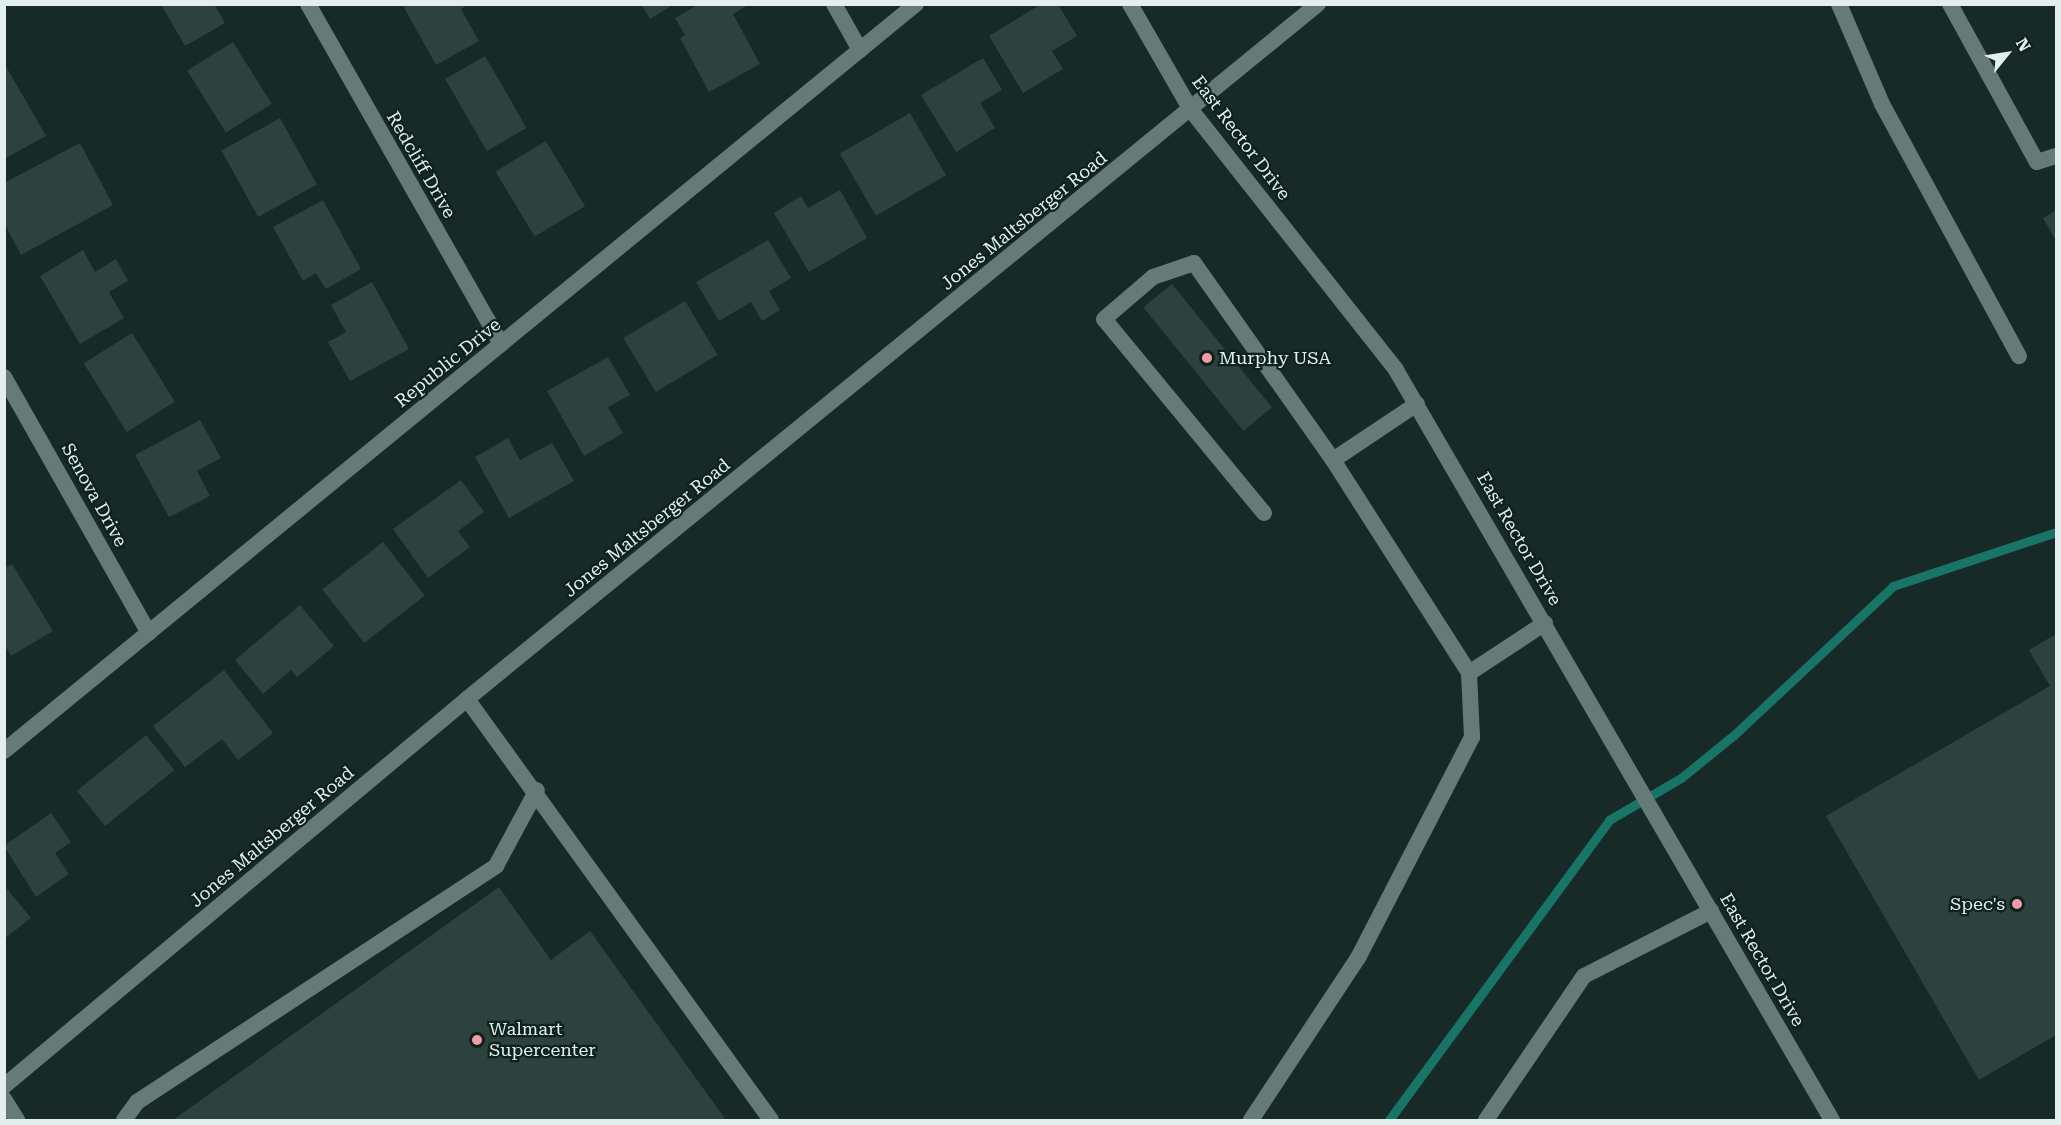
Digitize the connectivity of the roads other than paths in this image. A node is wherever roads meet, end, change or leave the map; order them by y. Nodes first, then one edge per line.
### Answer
1 (308, 4) edge
2 (834, 4) edge
3 (916, 4) edge
4 (1130, 4) edge
5 (1318, 4) edge
6 (1839, 4) edge
7 (1950, 4) edge
8 (860, 50) junction
9 (1191, 110) junction
10 (2056, 156) edge
11 (501, 344) junction
12 (2019, 356) dead end
13 (4, 377) edge
14 (1417, 404) junction
15 (1333, 460) junction
16 (1264, 513) dead end
17 (1545, 623) junction
18 (149, 633) junction
19 (1469, 673) junction
20 (467, 699) junction
21 (4, 751) edge
22 (537, 790) junction
23 (1711, 911) junction
24 (4, 1086) edge
25 (4, 1099) edge
26 (17, 1120) edge
27 (124, 1120) edge
28 (771, 1120) edge
29 (1251, 1120) edge
30 (1486, 1120) edge
31 (1832, 1120) edge

1 - 11 street, Redcliff Drive
2 - 8 street
3 - 8 street, Republic Drive
4 - 9 street, East Rector Drive
5 - 9 street, Jones Maltsberger Road
6 - 12 street
7 - 10 street
8 - 11 street, Republic Drive
9 - 14 street, East Rector Drive
9 - 20 street, Jones Maltsberger Road
11 - 18 street, Republic Drive
13 - 18 street, Senova Drive
14 - 15 street
14 - 17 street, East Rector Drive
15 - 16 street
15 - 19 street
17 - 19 street
17 - 23 street, East Rector Drive
18 - 21 street, Republic Drive
19 - 29 street
20 - 22 street
20 - 24 street, Jones Maltsberger Road
22 - 27 street
22 - 28 street
23 - 30 street
23 - 31 street, East Rector Drive
25 - 26 street

